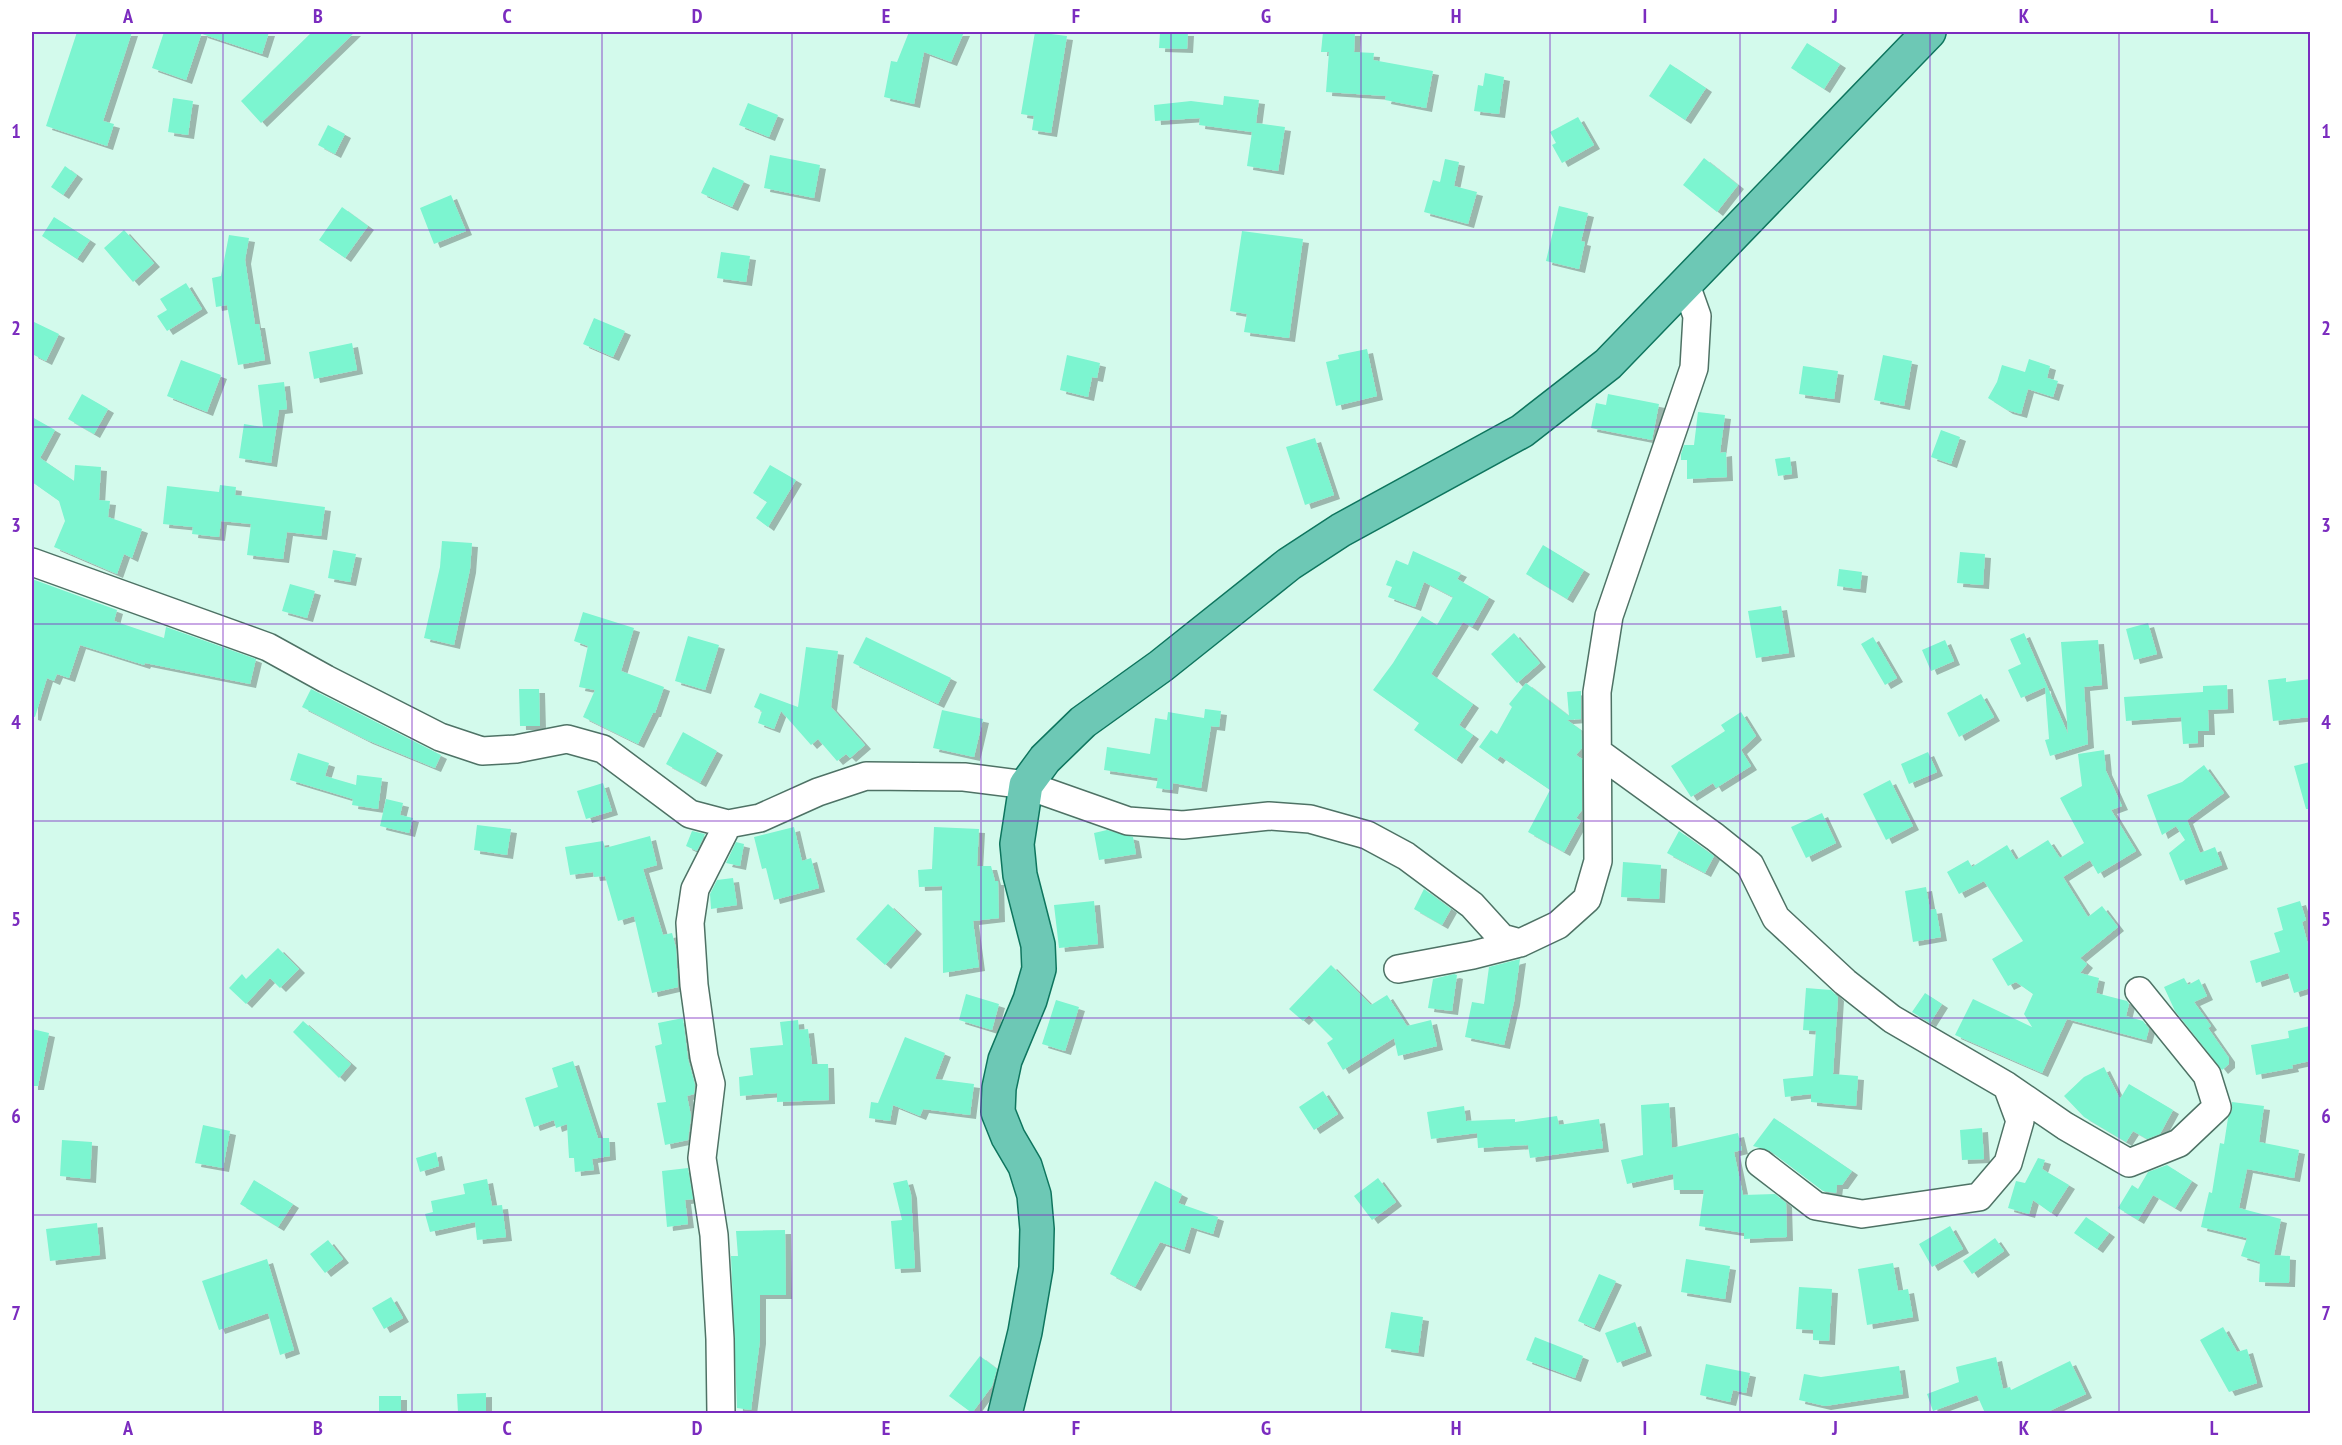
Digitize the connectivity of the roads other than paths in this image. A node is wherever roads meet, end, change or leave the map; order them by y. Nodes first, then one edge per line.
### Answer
1 (1929, 32) edge
2 (1686, 285) junction
3 (32, 562) edge
4 (1599, 753) junction
5 (1026, 785) junction
6 (728, 824) junction
7 (1520, 943) junction
8 (1398, 969) dead end
9 (2139, 991) dead end
10 (2007, 1086) junction
11 (1760, 1162) dead end
12 (721, 1413) edge
13 (1005, 1413) edge

1 - 2 main road
2 - 4 street
2 - 5 main road
3 - 6 street
4 - 7 street
4 - 10 street
5 - 6 street
5 - 7 street
5 - 13 main road
6 - 12 street
7 - 8 street
9 - 10 street
10 - 11 street

